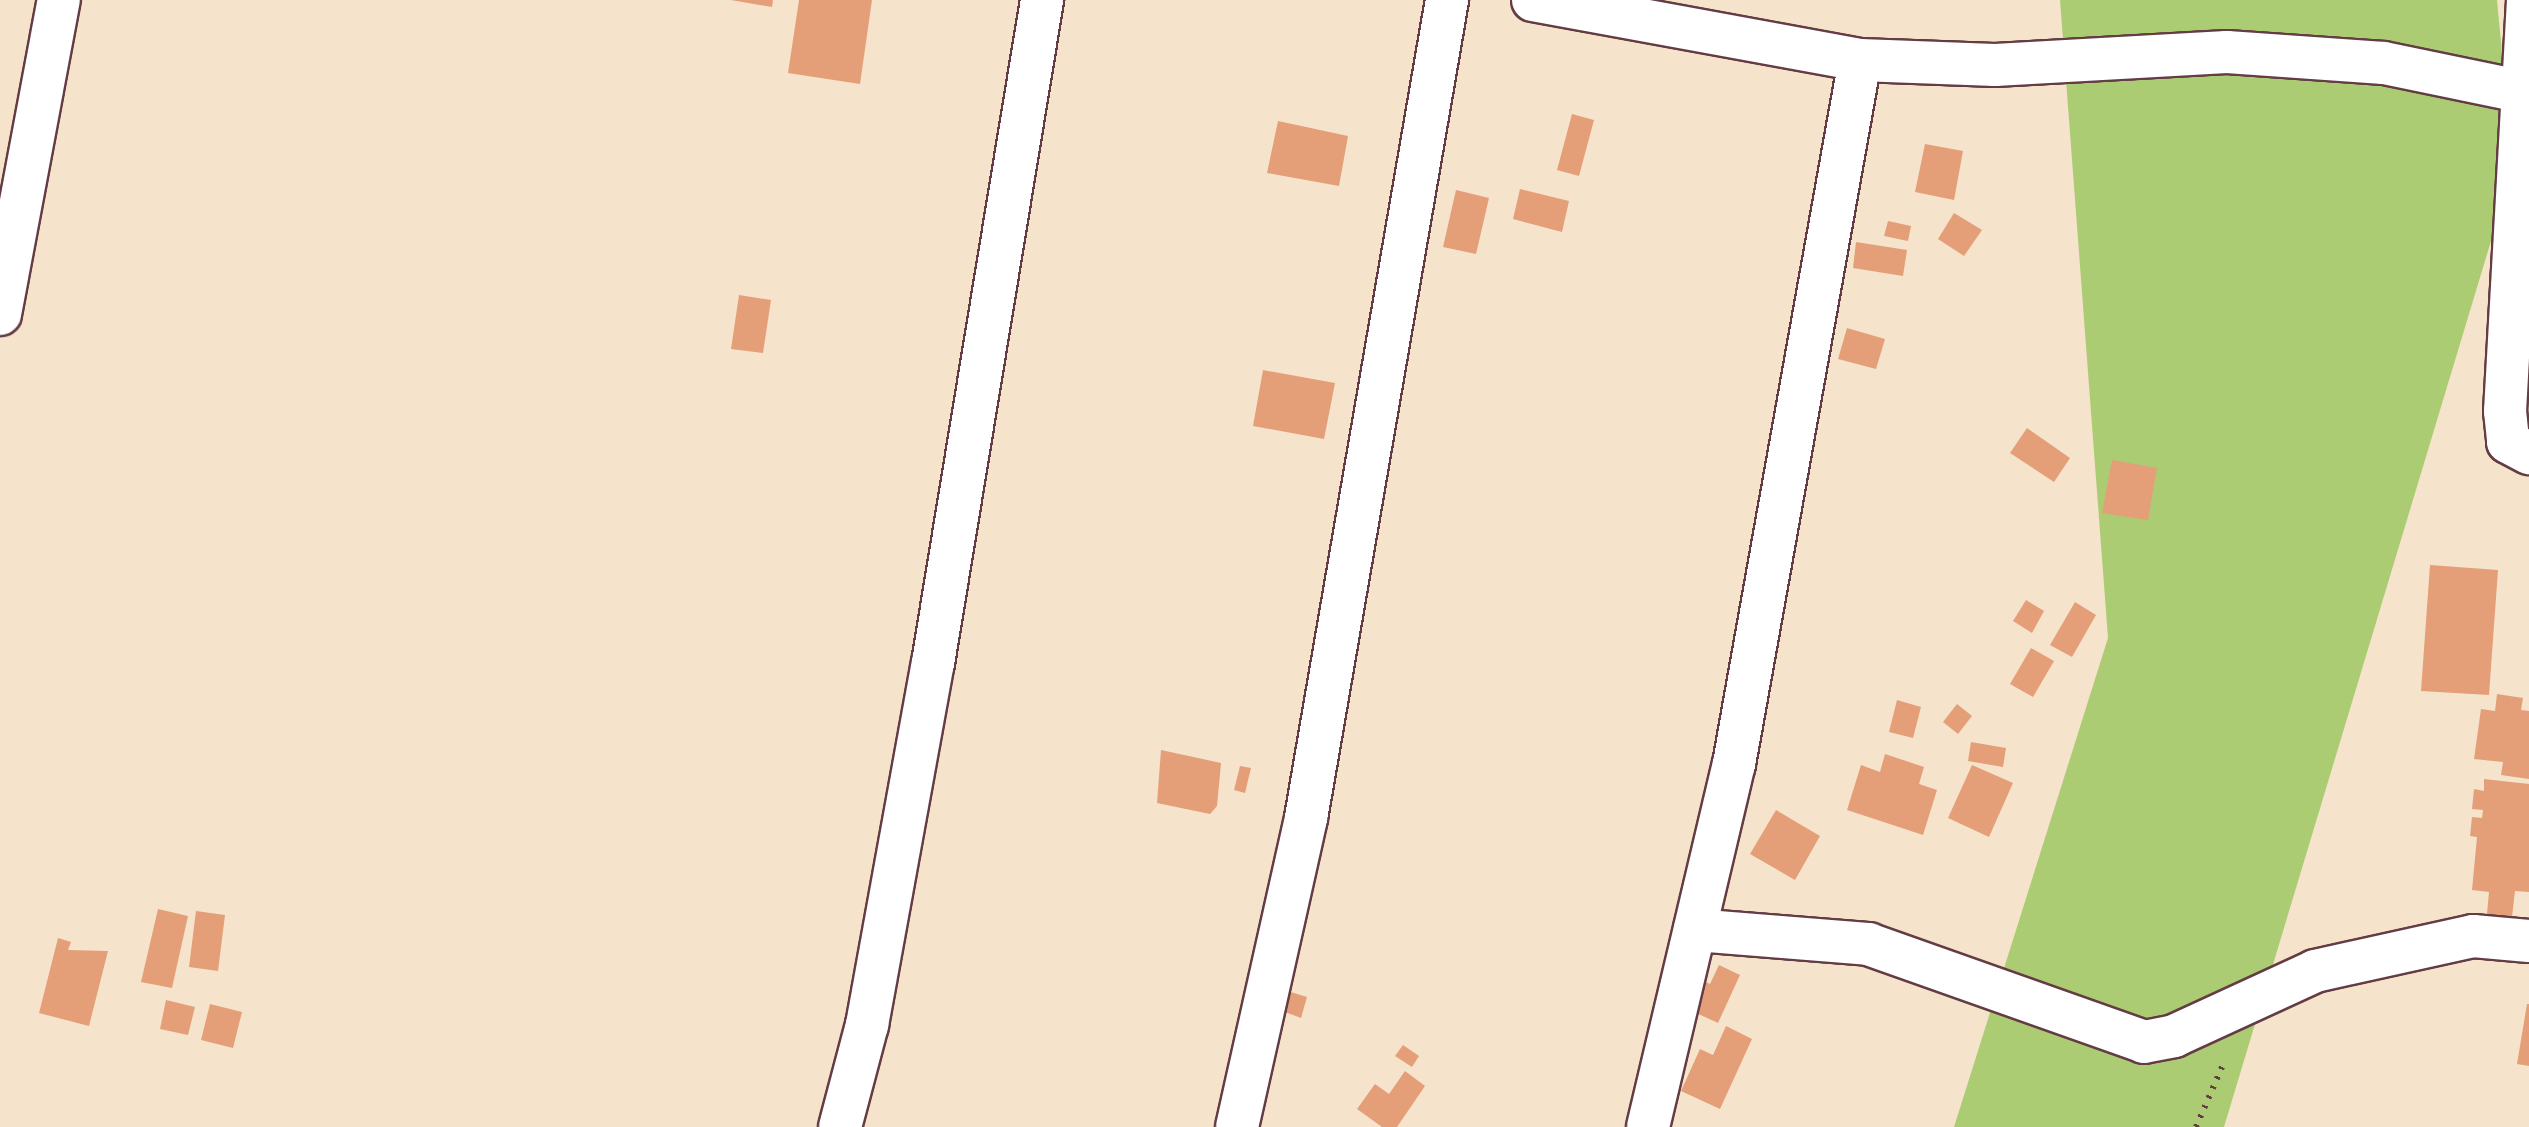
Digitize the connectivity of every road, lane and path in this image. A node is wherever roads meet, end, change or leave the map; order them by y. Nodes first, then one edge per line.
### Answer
1 (60, 0) edge
2 (1042, 0) edge
3 (1447, 0) edge
4 (1534, 0) edge
5 (2528, 21) edge
6 (1860, 60) junction
7 (2528, 93) edge
8 (0, 314) edge
9 (2529, 453) edge
10 (1695, 930) junction
11 (2529, 941) edge
12 (840, 1127) edge
13 (1236, 1127) edge
14 (1648, 1127) edge

1 - 8 street
2 - 12 street
3 - 13 street
4 - 6 street
5 - 7 street
6 - 7 street
6 - 10 street
7 - 9 street
10 - 11 street
10 - 14 street

